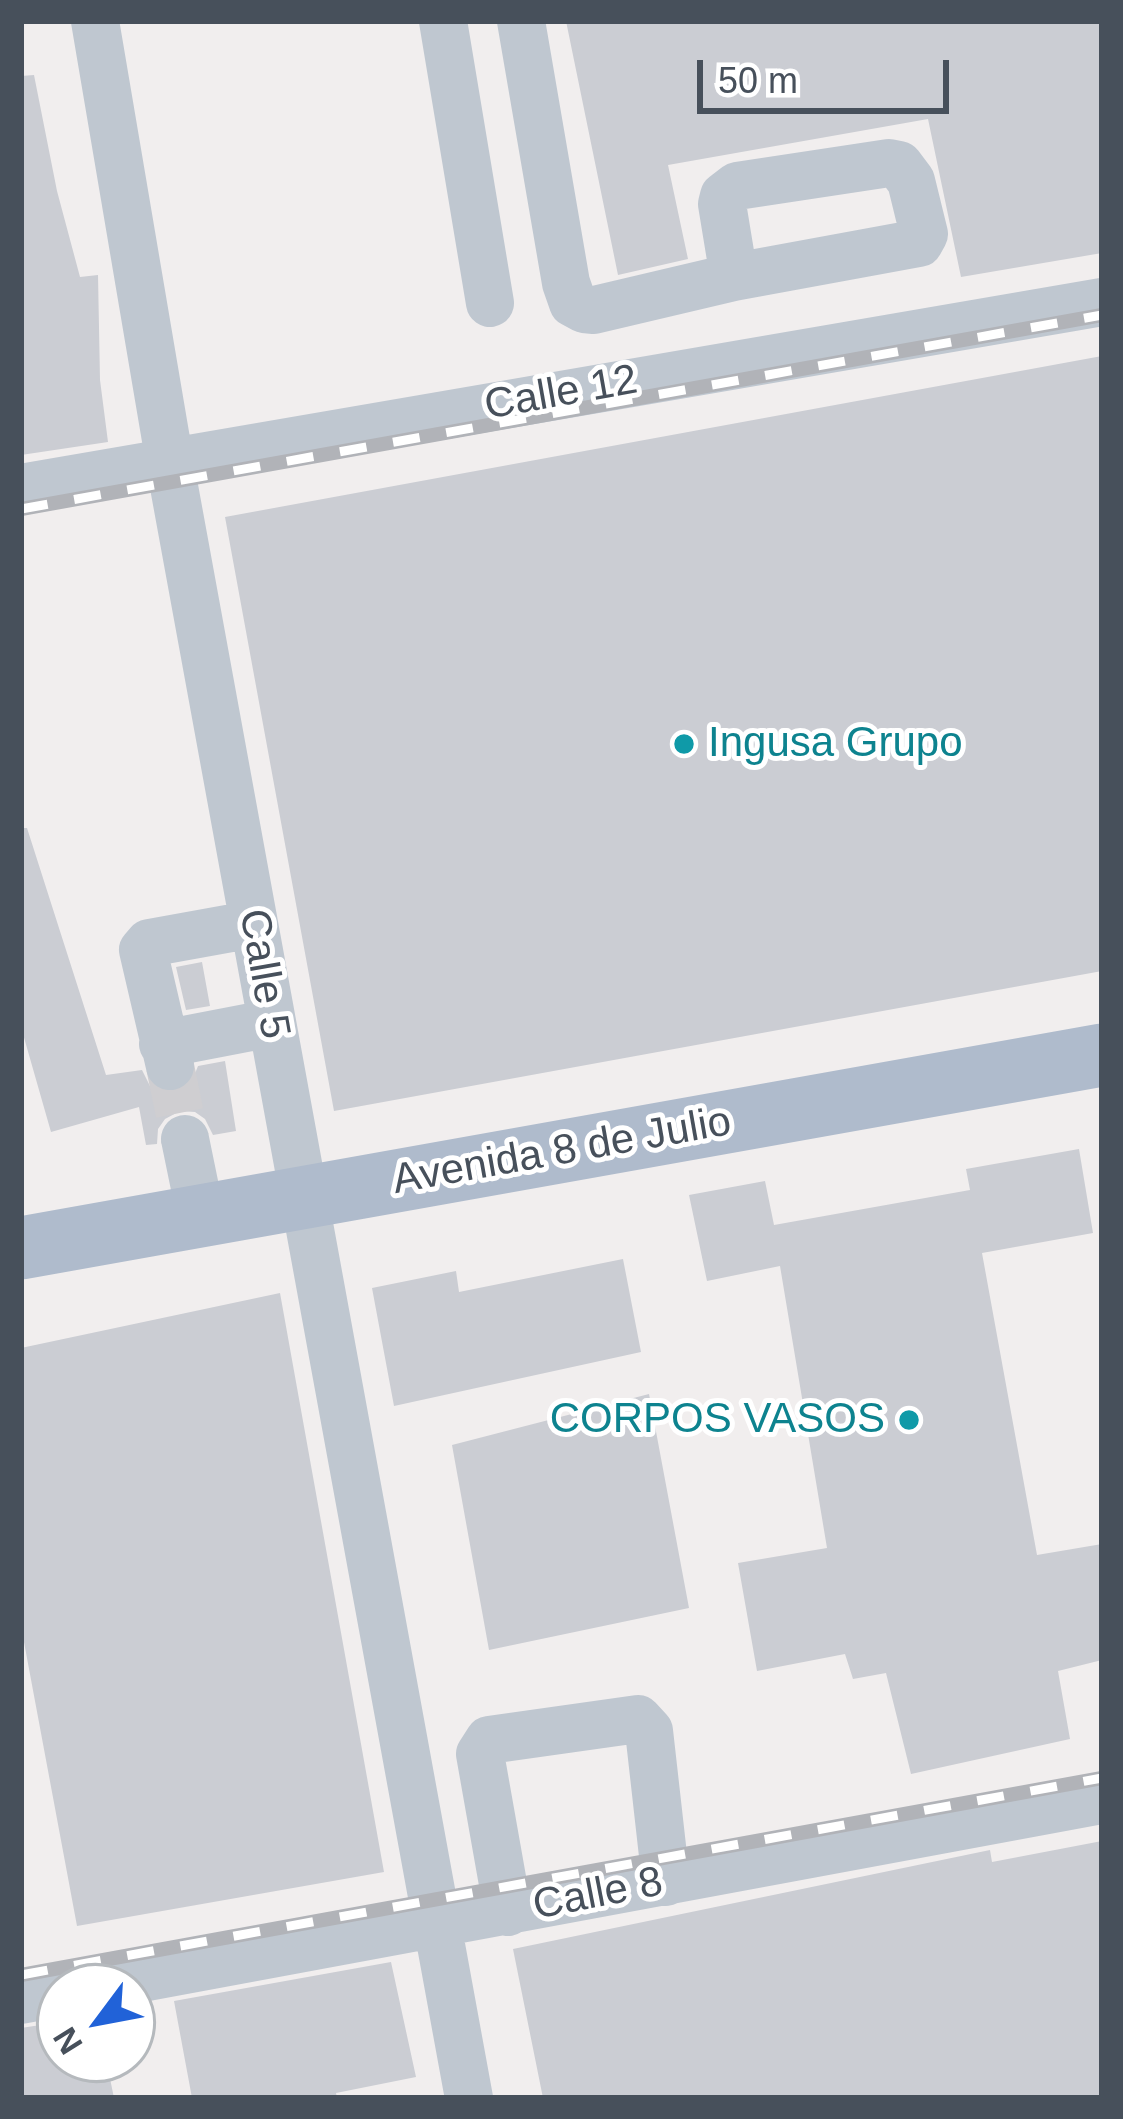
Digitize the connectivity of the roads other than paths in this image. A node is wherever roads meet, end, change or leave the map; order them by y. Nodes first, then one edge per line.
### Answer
1 (95, 21) edge
2 (443, 21) edge
3 (521, 21) edge
4 (734, 277) dead end
5 (1102, 302) edge
6 (490, 303) dead end
7 (170, 461) junction
8 (21, 488) edge
9 (254, 924) junction
10 (272, 1023) junction
11 (1102, 1055) edge
12 (185, 1139) tunnel mouth
13 (304, 1198) junction
14 (200, 1217) junction
15 (21, 1248) edge
16 (1102, 1800) edge
17 (666, 1882) junction
18 (508, 1912) junction
19 (437, 1925) junction
20 (156, 1976) edge
21 (469, 2098) edge

1 - 7 street, Calle 5
2 - 6 street
3 - 4 street
5 - 7 street, Calle 12
7 - 8 street, Calle 12
7 - 9 street, Calle 5
9 - 10 street, Calle 5
9 - 10 street
10 - 13 street, Calle 5
11 - 13 main road, Avenida 8 de Julio
12 - 14 street
13 - 14 main road, Avenida 8 de Julio
13 - 19 street, Calle 5
14 - 15 main road, Avenida 8 de Julio
16 - 17 street, Calle 8
17 - 18 street, Calle 8
17 - 18 street
18 - 19 street, Calle 8
19 - 20 street, Calle 8
19 - 21 street, Calle 5

